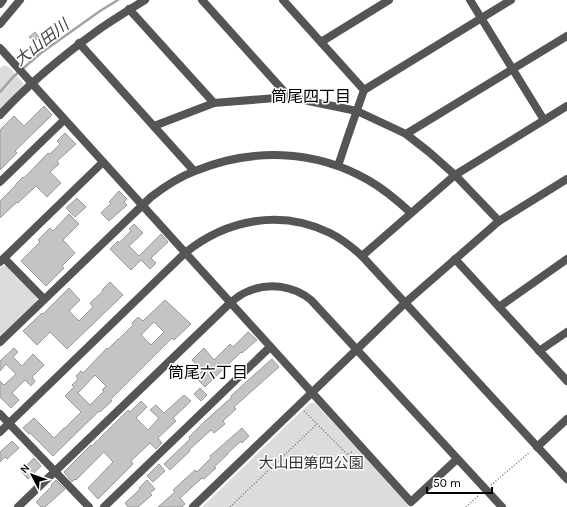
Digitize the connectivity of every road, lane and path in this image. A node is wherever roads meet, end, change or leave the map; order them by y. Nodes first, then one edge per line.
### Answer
1 (3, 0) edge
2 (20, 0) edge
3 (145, 0) edge
4 (202, 0) edge
5 (283, 0) edge
6 (389, 0) edge
7 (470, 0) edge
8 (511, 0) edge
9 (0, 4) edge
10 (129, 9) junction
11 (482, 18) junction
12 (0, 24) edge
13 (567, 36) edge
14 (321, 42) junction
15 (79, 43) junction
16 (0, 48) edge
17 (512, 70) junction
18 (31, 83) junction
19 (364, 90) junction
20 (289, 97) junction
21 (214, 103) junction
22 (567, 106) edge
23 (357, 111) junction
24 (0, 115) edge
25 (64, 120) junction
26 (544, 120) junction
27 (154, 126) junction
28 (406, 134) junction
29 (103, 162) junction
30 (338, 166) junction
31 (194, 171) junction
32 (455, 175) junction
33 (567, 179) edge
34 (0, 182) edge
35 (142, 205) junction
36 (411, 213) junction
37 (499, 221) junction
38 (185, 253) junction
39 (362, 256) junction
40 (567, 258) edge
41 (455, 259) junction
42 (2, 260) edge
43 (44, 300) junction
44 (230, 302) junction
45 (405, 303) junction
46 (499, 307) junction
47 (567, 332) edge
48 (0, 342) edge
49 (270, 347) junction
50 (357, 349) junction
51 (539, 351) junction
52 (567, 381) edge
53 (311, 393) junction
54 (304, 410) dead end
55 (0, 414) edge
56 (567, 419) edge
57 (9, 424) junction
58 (318, 424) junction
59 (0, 432) edge
60 (359, 445) junction
61 (534, 449) junction
62 (457, 459) junction
63 (55, 472) junction
64 (567, 479) edge
65 (486, 489) junction
66 (18, 507) edge
67 (89, 507) edge
68 (104, 507) edge
69 (193, 507) edge
70 (230, 507) edge
71 (466, 507) edge
72 (502, 507) edge

1 - 9 street
2 - 12 street
3 - 10 street
4 - 20 street
5 - 14 street
6 - 14 street
7 - 11 street
8 - 11 street
10 - 15 street
10 - 21 street
11 - 17 street
11 - 19 street
13 - 17 street
14 - 19 street
15 - 18 street
15 - 27 street
16 - 18 street
17 - 26 street
17 - 28 street
18 - 24 street
18 - 25 street
19 - 23 street
20 - 21 street
20 - 23 street
21 - 27 street
22 - 26 street
23 - 28 street
23 - 30 street
25 - 29 street
25 - 34 street
26 - 32 street
27 - 31 street
28 - 32 street
29 - 35 street
29 - 42 street
30 - 31 street
30 - 36 street
31 - 35 street
32 - 36 street
32 - 37 street
33 - 37 street
35 - 38 street
35 - 43 street
36 - 39 street
37 - 41 street
38 - 39 street
38 - 44 street
38 - 57 street
39 - 45 street
40 - 46 street
41 - 45 street
41 - 46 street
42 - 43 street
43 - 48 street
44 - 49 street
44 - 50 street
44 - 63 street
45 - 50 street
45 - 61 street
46 - 51 street
47 - 51 street
49 - 53 street
49 - 68 street
50 - 53 street
50 - 62 street
51 - 52 street
53 - 60 street
53 - 69 street
54 - 58 path
55 - 57 street
56 - 61 street
57 - 59 street
57 - 63 street
58 - 60 path
58 - 70 path
60 - 62 street
61 - 64 street
61 - 65 path
62 - 65 street
63 - 66 street
63 - 67 street
65 - 71 path
65 - 72 street

